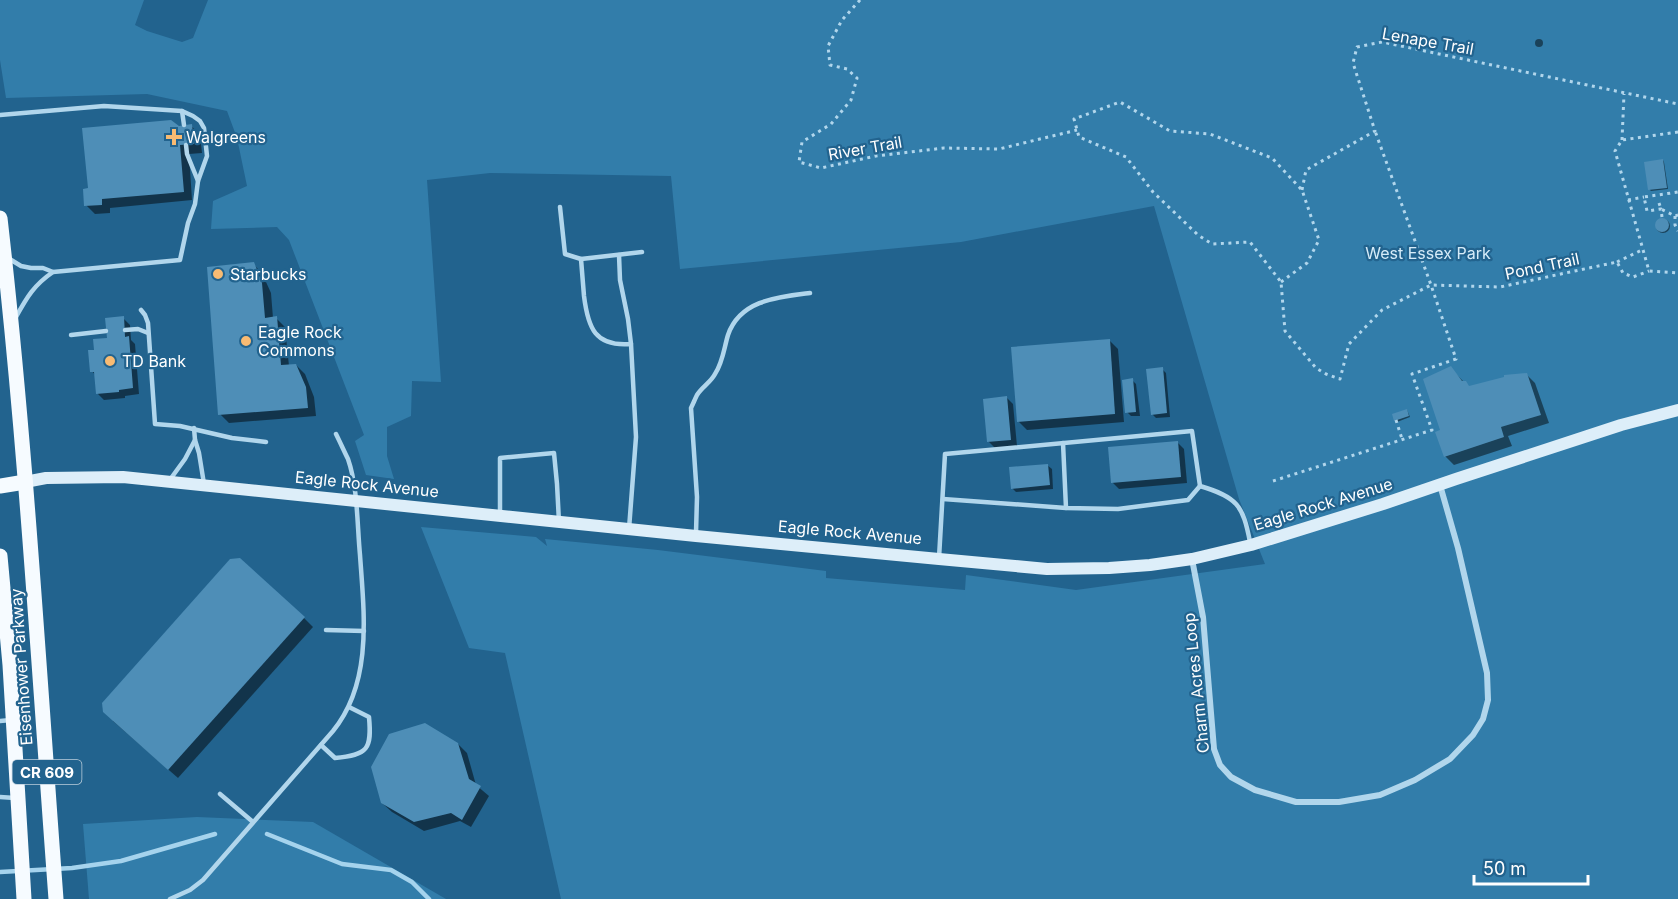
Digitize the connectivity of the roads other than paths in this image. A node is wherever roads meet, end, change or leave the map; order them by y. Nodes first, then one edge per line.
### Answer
1 (182, 111) junction
2 (0, 115) edge
3 (184, 125) dead end
4 (186, 145) dead end
5 (198, 181) junction
6 (560, 207) dead end
7 (0, 218) edge
8 (642, 252) dead end
9 (619, 255) junction
10 (4, 256) junction
11 (581, 259) junction
12 (53, 272) junction
13 (810, 293) dead end
14 (141, 310) dead end
15 (12, 324) junction
16 (124, 330) dead end
17 (106, 332) dead end
18 (148, 333) junction
19 (71, 335) dead end
20 (631, 344) junction
21 (1678, 410) edge
22 (195, 428) junction
23 (336, 434) dead end
24 (195, 440) junction
25 (266, 442) dead end
26 (1063, 443) junction
27 (169, 481) junction
28 (25, 482) junction
29 (204, 484) junction
30 (1439, 485) junction
31 (0, 486) edge
32 (1200, 486) junction
33 (943, 500) junction
34 (356, 502) junction
35 (1066, 508) junction
36 (500, 516) junction
37 (559, 522) junction
38 (629, 529) junction
39 (696, 536) junction
40 (1251, 545) junction
41 (0, 558) edge
42 (939, 559) junction
43 (1192, 559) junction
44 (326, 630) dead end
45 (364, 631) junction
46 (5, 662) edge
47 (349, 707) junction
48 (7, 721) edge
49 (321, 745) junction
50 (220, 794) dead end
51 (0, 796) edge
52 (18, 799) junction
53 (253, 822) junction
54 (24, 899) edge
55 (56, 899) edge
56 (170, 899) edge

1 - 2 lane
1 - 3 lane
1 - 5 lane
4 - 5 lane
5 - 12 lane
6 - 11 lane
7 - 10 main road, Eisenhower Parkway / CR 609
8 - 9 lane
9 - 11 lane
9 - 20 lane
10 - 12 lane
10 - 15 main road, Eisenhower Parkway / CR 609
11 - 20 lane
12 - 15 lane
13 - 39 lane
14 - 18 lane
15 - 28 main road, Eisenhower Parkway / CR 609
16 - 18 lane
17 - 19 lane
18 - 22 lane
20 - 38 lane
21 - 30 main road, Eagle Rock Avenue
22 - 24 lane
22 - 25 lane
23 - 34 lane
24 - 27 lane
24 - 29 lane
26 - 32 lane
26 - 33 lane
26 - 35 lane
27 - 28 main road, Eagle Rock Avenue
27 - 29 main road, Eagle Rock Avenue
28 - 31 main road, Eagle Rock Avenue
28 - 55 main road, Eisenhower Parkway / CR 609
29 - 34 main road, Eagle Rock Avenue
30 - 40 main road, Eagle Rock Avenue
30 - 43 street, Charm Acres Loop
32 - 35 lane
32 - 40 lane
33 - 35 lane
33 - 42 lane
34 - 36 main road, Eagle Rock Avenue
34 - 45 lane
36 - 37 main road, Eagle Rock Avenue
36 - 37 lane
37 - 38 main road, Eagle Rock Avenue
38 - 39 main road, Eagle Rock Avenue
39 - 42 main road, Eagle Rock Avenue
40 - 43 main road, Eagle Rock Avenue
41 - 46 main road, Eisenhower Parkway / CR 609
42 - 43 main road, Eagle Rock Avenue
44 - 45 lane
45 - 47 lane
46 - 48 main road, Eisenhower Parkway / CR 609
47 - 49 lane
47 - 49 lane
48 - 52 main road, Eisenhower Parkway / CR 609
49 - 53 lane
50 - 53 lane
51 - 52 lane
52 - 54 main road, Eisenhower Parkway / CR 609
53 - 56 lane

